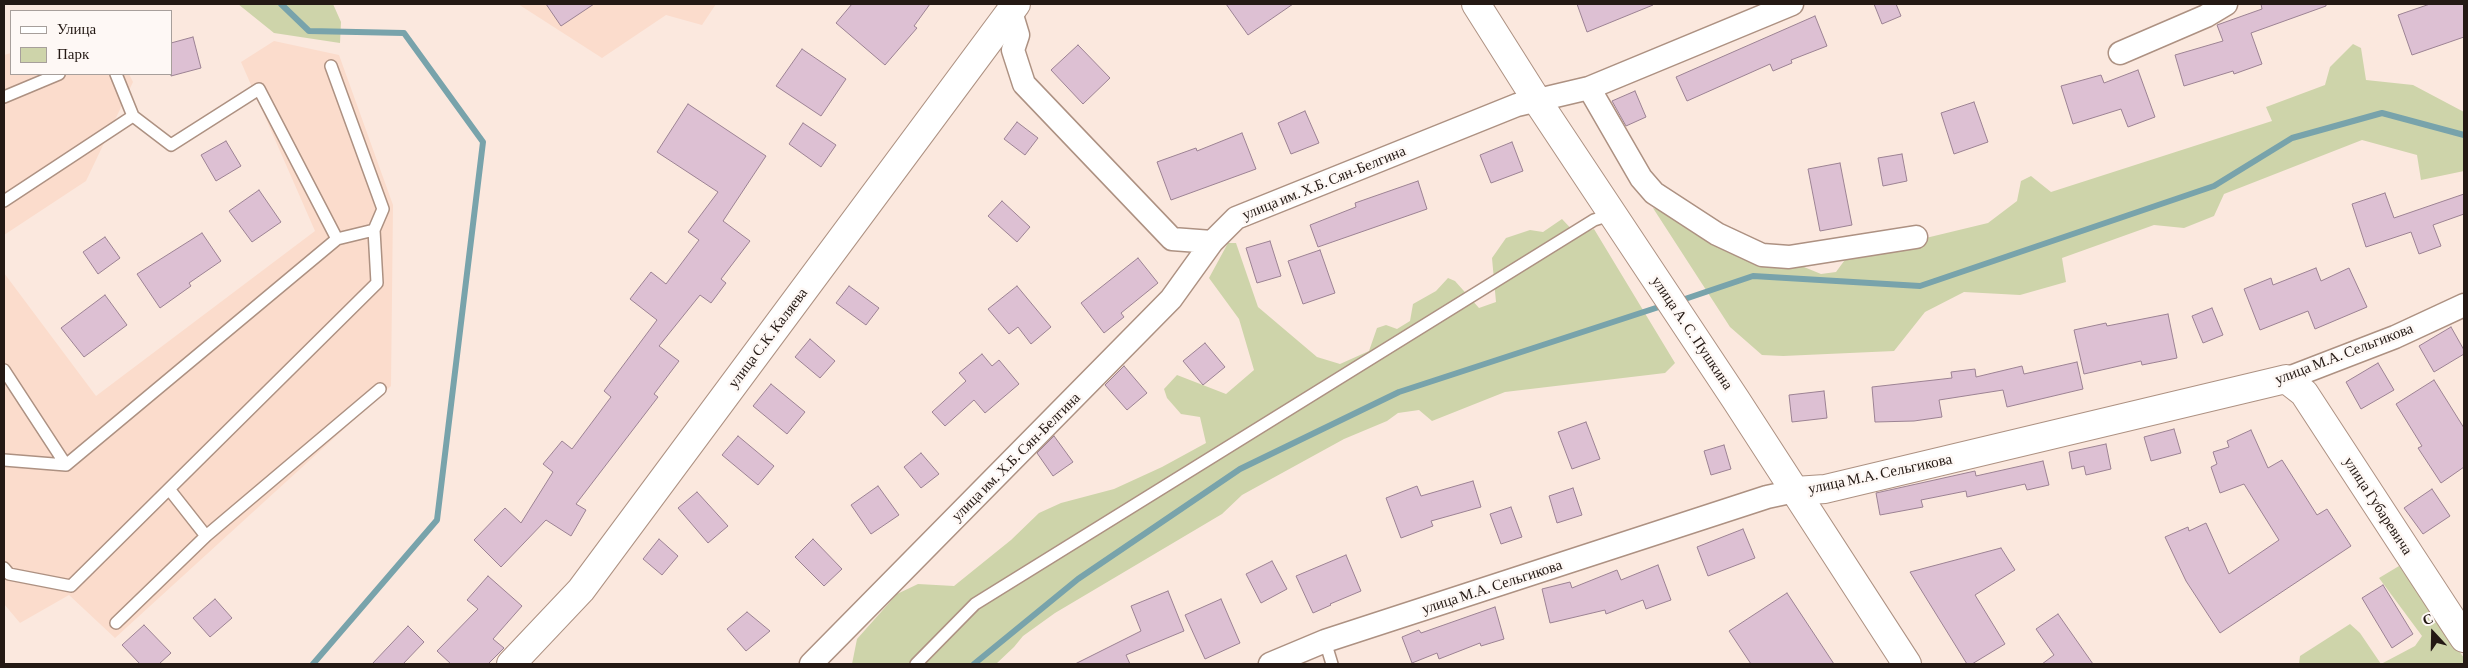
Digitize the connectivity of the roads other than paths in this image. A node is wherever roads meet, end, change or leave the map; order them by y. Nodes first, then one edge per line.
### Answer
1 (1476, 4) edge
2 (1792, 4) edge
3 (2226, 4) edge
4 (1013, 8) edge
5 (2120, 53) dead end
6 (331, 66) dead end
7 (57, 75) edge
8 (116, 75) edge
9 (1589, 88) junction
10 (4, 97) edge
11 (1536, 99) junction
12 (133, 116) junction
13 (4, 202) edge
14 (1613, 214) junction
15 (374, 230) junction
16 (1916, 237) dead end
17 (337, 240) junction
18 (1212, 242) junction
19 (2464, 305) edge
20 (4, 370) edge
21 (2286, 378) junction
22 (380, 389) dead end
23 (4, 460) edge
24 (66, 465) junction
25 (169, 489) junction
26 (1795, 491) junction
27 (206, 536) junction
28 (4, 568) edge
29 (116, 623) dead end
30 (2464, 638) edge
31 (1325, 641) junction
32 (512, 664) edge
33 (811, 664) edge
34 (916, 664) edge
35 (1270, 664) edge
36 (1332, 664) edge
37 (1907, 664) edge

1 - 11 street, улица А. С. Пушкина
2 - 9 street, улица им. Х.Б. Сян-Белгина
3 - 5 street
4 - 18 street
4 - 32 street, улица С.К. Каляева
6 - 15 lane
7 - 10 lane
8 - 12 lane
9 - 11 street, улица им. Х.Б. Сян-Белгина
9 - 16 street
11 - 14 street, улица А. С. Пушкина
11 - 18 street, улица им. Х.Б. Сян-Белгина
12 - 13 lane
12 - 17 lane
14 - 26 street, улица А. С. Пушкина
14 - 34 lane
15 - 17 lane
15 - 25 lane
17 - 24 lane
18 - 33 street, улица им. Х.Б. Сян-Белгина
19 - 21 street, улица М.А. Сельгикова
20 - 24 lane
21 - 26 street, улица М.А. Сельгикова
21 - 30 street, улица Губаревича
22 - 27 lane
23 - 24 lane
25 - 27 lane
25 - 28 lane
26 - 31 street, улица М.А. Сельгикова
26 - 37 street, улица А. С. Пушкина
27 - 29 lane
31 - 35 street, улица М.А. Сельгикова
31 - 36 lane

